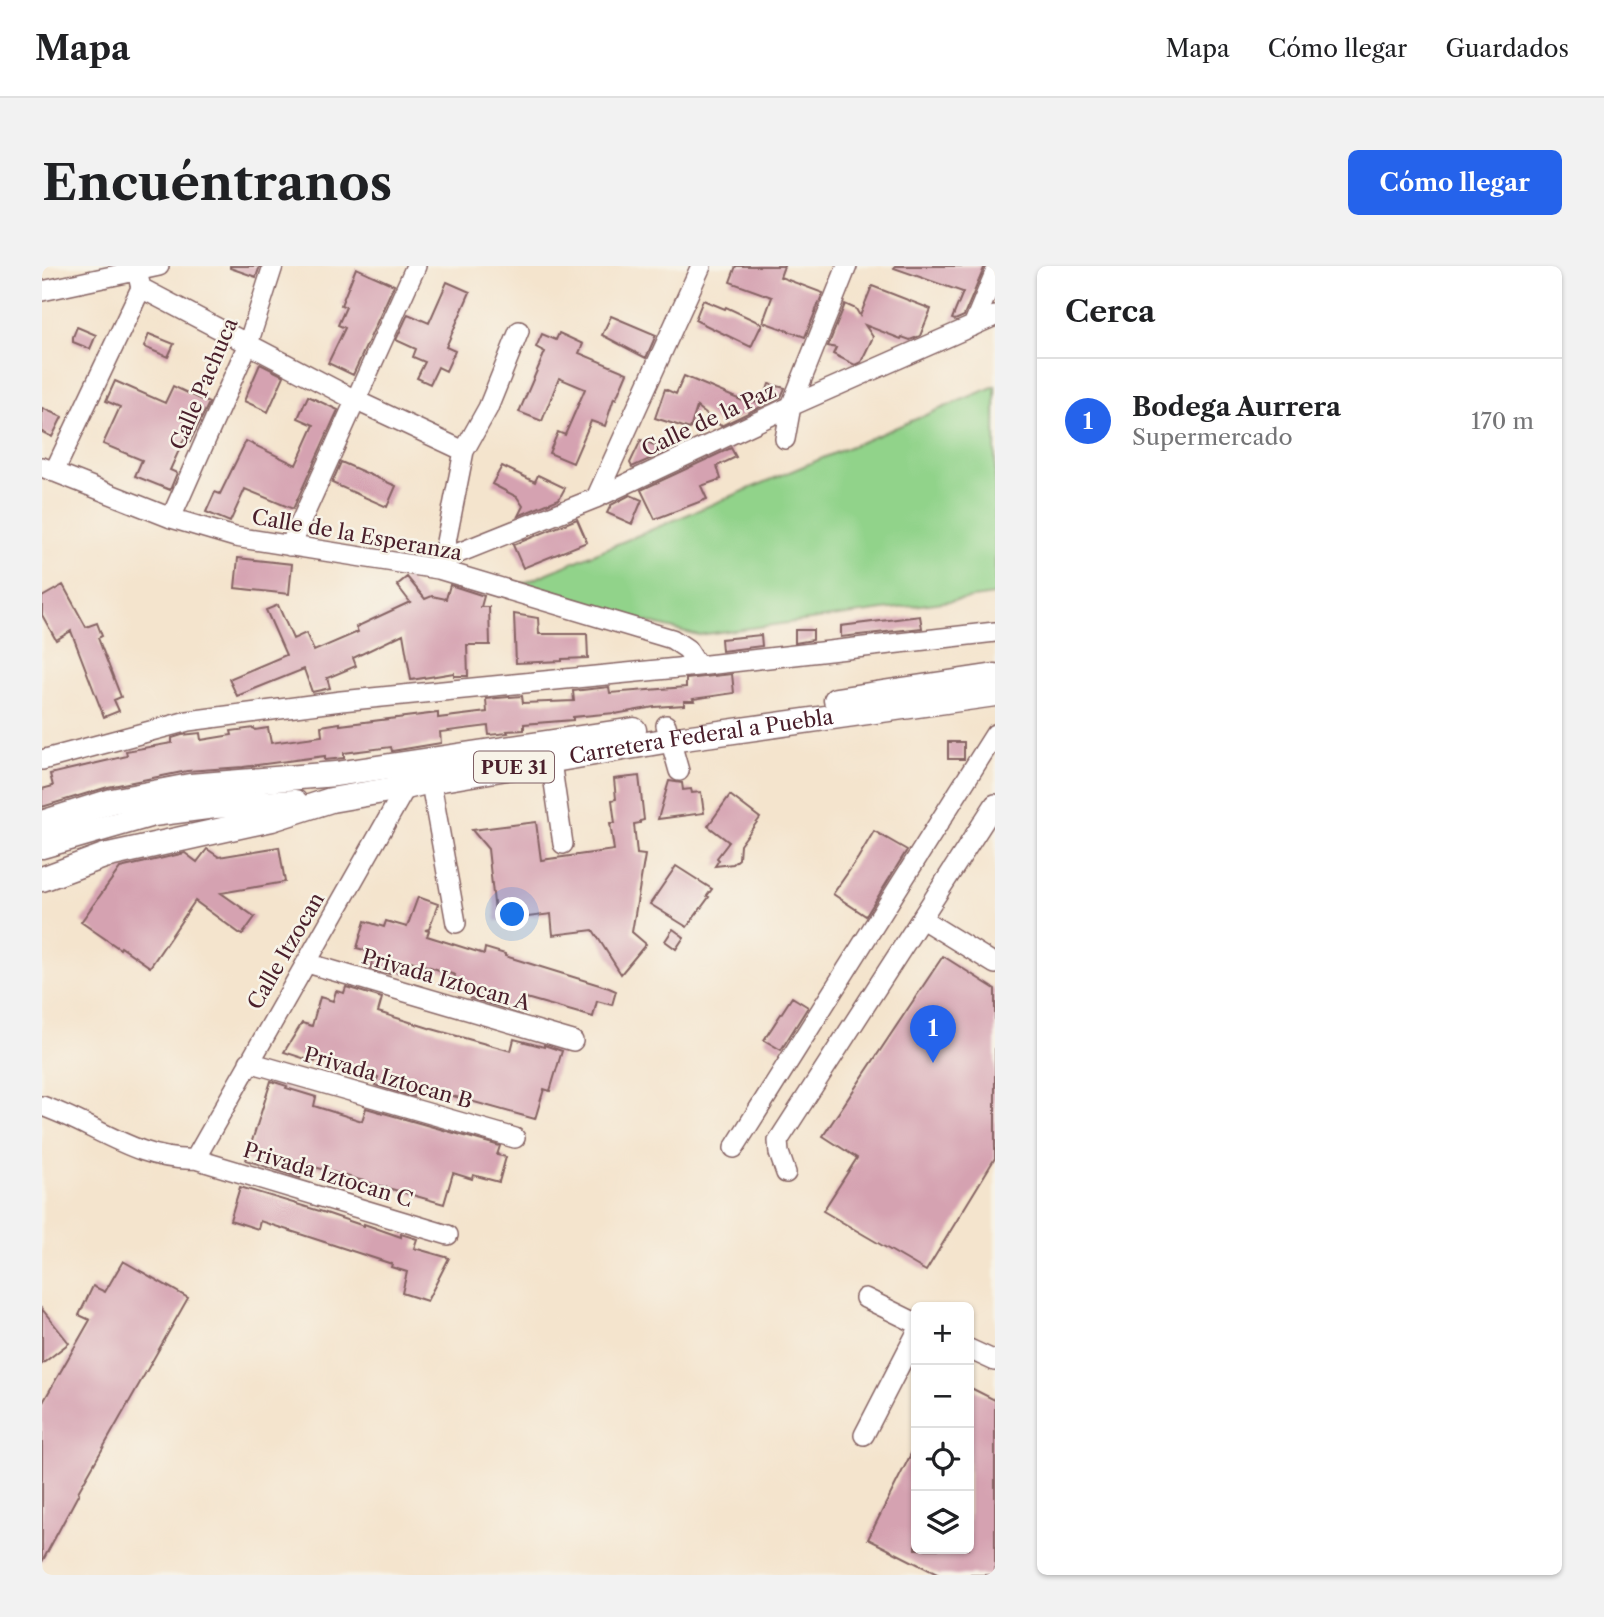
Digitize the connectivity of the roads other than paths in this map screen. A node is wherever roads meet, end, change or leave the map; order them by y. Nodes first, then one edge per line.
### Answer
1 (159, 266) edge
2 (273, 266) edge
3 (416, 266) edge
4 (701, 266) edge
5 (847, 266) edge
6 (995, 273) edge
7 (139, 279) junction
8 (42, 291) edge
9 (995, 316) edge
10 (973, 326) junction
11 (519, 331) dead end
12 (248, 344) junction
13 (357, 401) junction
14 (791, 406) junction
15 (785, 439) dead end
16 (464, 452) junction
17 (48, 470) edge
18 (596, 498) junction
19 (171, 518) junction
20 (290, 546) junction
21 (440, 565) junction
22 (995, 632) edge
23 (698, 666) junction
24 (995, 676) edge
25 (995, 694) edge
26 (668, 733) junction
27 (995, 734) edge
28 (550, 751) junction
29 (42, 760) edge
30 (428, 770) junction
31 (679, 771) dead end
32 (403, 775) junction
33 (331, 800) junction
34 (995, 804) edge
35 (42, 823) edge
36 (563, 844) dead end
37 (42, 846) edge
38 (42, 879) edge
39 (922, 919) junction
40 (456, 923) dead end
41 (307, 963) junction
42 (995, 964) edge
43 (573, 1041) dead end
44 (249, 1062) junction
45 (42, 1106) edge
46 (515, 1138) dead end
47 (734, 1148) dead end
48 (195, 1159) junction
49 (786, 1173) dead end
50 (448, 1235) dead end
51 (865, 1298) dead end
52 (911, 1321) edge
53 (911, 1344) edge
54 (974, 1352) edge
55 (995, 1362) edge
56 (864, 1435) dead end

1 - 7 street
2 - 12 street, Calle Pachuca
3 - 13 street
4 - 18 street
5 - 14 street
6 - 10 street
7 - 8 street
7 - 12 street
7 - 17 street
9 - 10 street, Calle de la Paz
10 - 14 street, Calle de la Paz
11 - 16 street
12 - 13 street
12 - 19 street, Calle Pachuca
13 - 16 street
13 - 20 street
14 - 15 street
14 - 18 street, Calle de la Paz
16 - 21 street
17 - 19 street, Calle de la Esperanza
18 - 21 street, Calle de la Paz
19 - 20 street, Calle de la Esperanza
20 - 21 street, Calle de la Esperanza
21 - 23 street, Calle de la Esperanza
22 - 23 street
23 - 29 street
24 - 26 main road, Carretera Federal a Puebla / PUE 31
25 - 26 main road, Carretera Federal a Puebla / PUE 31
26 - 28 main road, Carretera Federal a Puebla / PUE 31
26 - 31 street
27 - 47 street
28 - 30 main road, Carretera Federal a Puebla / PUE 31
28 - 36 street
30 - 32 main road, Carretera Federal a Puebla / PUE 31
30 - 40 street
32 - 33 main road, Carretera Federal a Puebla / PUE 31
32 - 35 main road, Carretera Federal a Puebla / PUE 31
32 - 41 street, Calle Itzocan
33 - 37 main road
33 - 38 main road, Carretera Federal a Puebla / PUE 31
34 - 39 street
39 - 42 street
39 - 49 street
41 - 43 street, Privada Iztocan A
41 - 44 street, Calle Itzocan
44 - 46 street, Privada Iztocan B
44 - 48 street, Calle Itzocan
45 - 48 street, Privada Iztocan C
48 - 50 street, Privada Iztocan C
51 - 52 street
53 - 56 street
54 - 55 street

